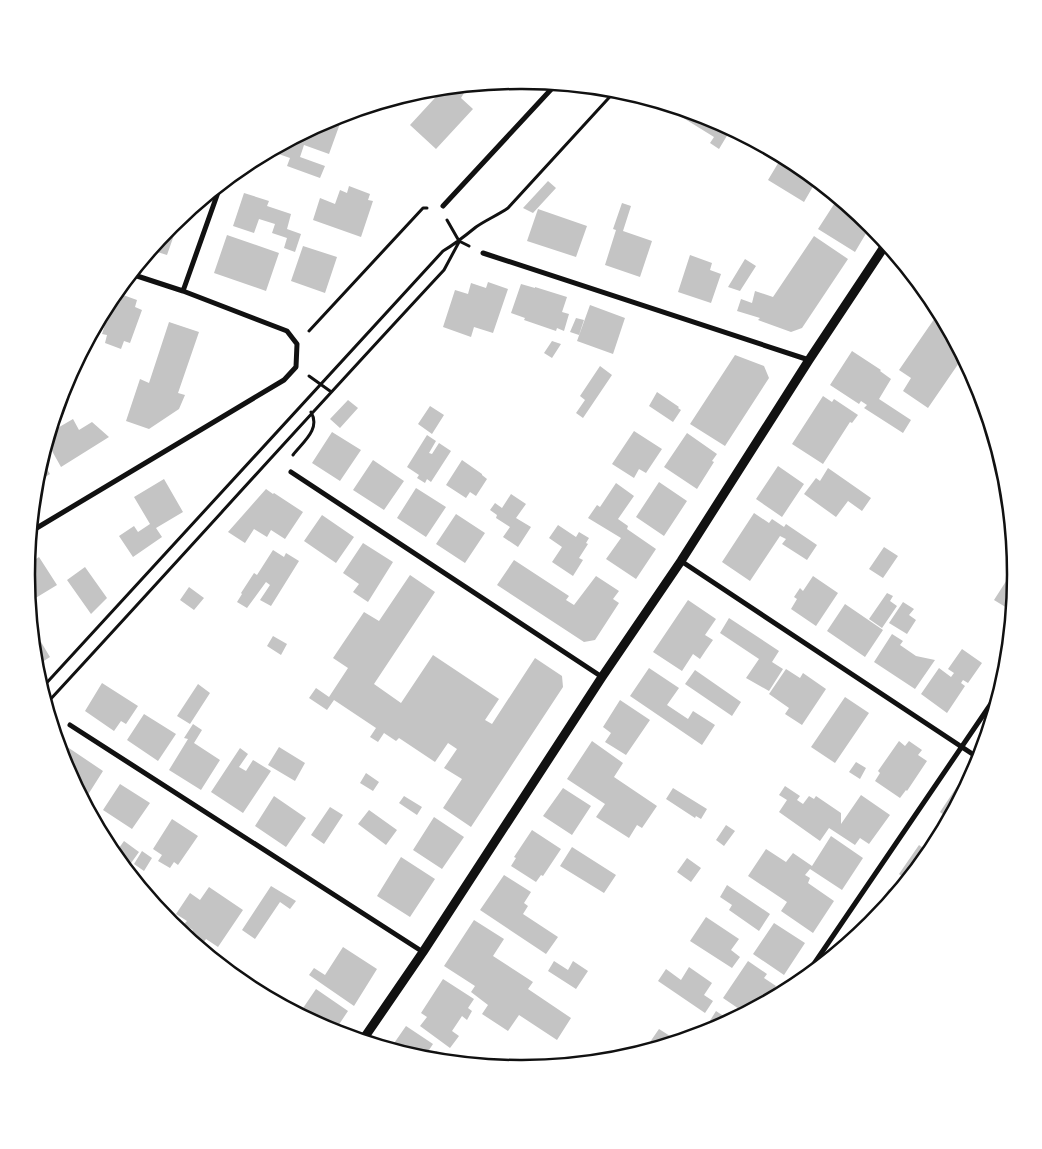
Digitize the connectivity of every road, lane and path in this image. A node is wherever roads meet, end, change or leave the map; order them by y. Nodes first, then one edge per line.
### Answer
1 (551, 90) edge
2 (610, 97) edge
3 (217, 196) edge
4 (443, 206) junction
5 (459, 241) junction
6 (882, 250) edge
7 (483, 253) dead end
8 (137, 276) edge
9 (182, 291) junction
10 (297, 344) junction
11 (809, 360) junction
12 (321, 384) junction
13 (330, 392) junction
14 (311, 412) junction
15 (291, 472) joint
16 (37, 528) edge
17 (681, 561) junction
18 (602, 677) junction
19 (47, 681) edge
20 (51, 698) edge
21 (988, 708) edge
22 (70, 725) dead end
23 (961, 746) junction
24 (972, 754) edge
25 (422, 952) junction
26 (816, 961) edge
27 (366, 1035) edge

1 - 4 street
2 - 5 path
3 - 9 street
4 - 5 path
4 - 10 path
5 - 12 path
5 - 13 path
6 - 11 street
7 - 11 street
8 - 9 street
9 - 10 street
10 - 16 street
11 - 17 street
12 - 13 path
12 - 19 path
13 - 14 path
14 - 15 path
14 - 20 path
15 - 18 street
17 - 18 street
17 - 23 street
18 - 25 street
21 - 23 street
22 - 25 street
23 - 24 street
23 - 26 street
25 - 27 street

